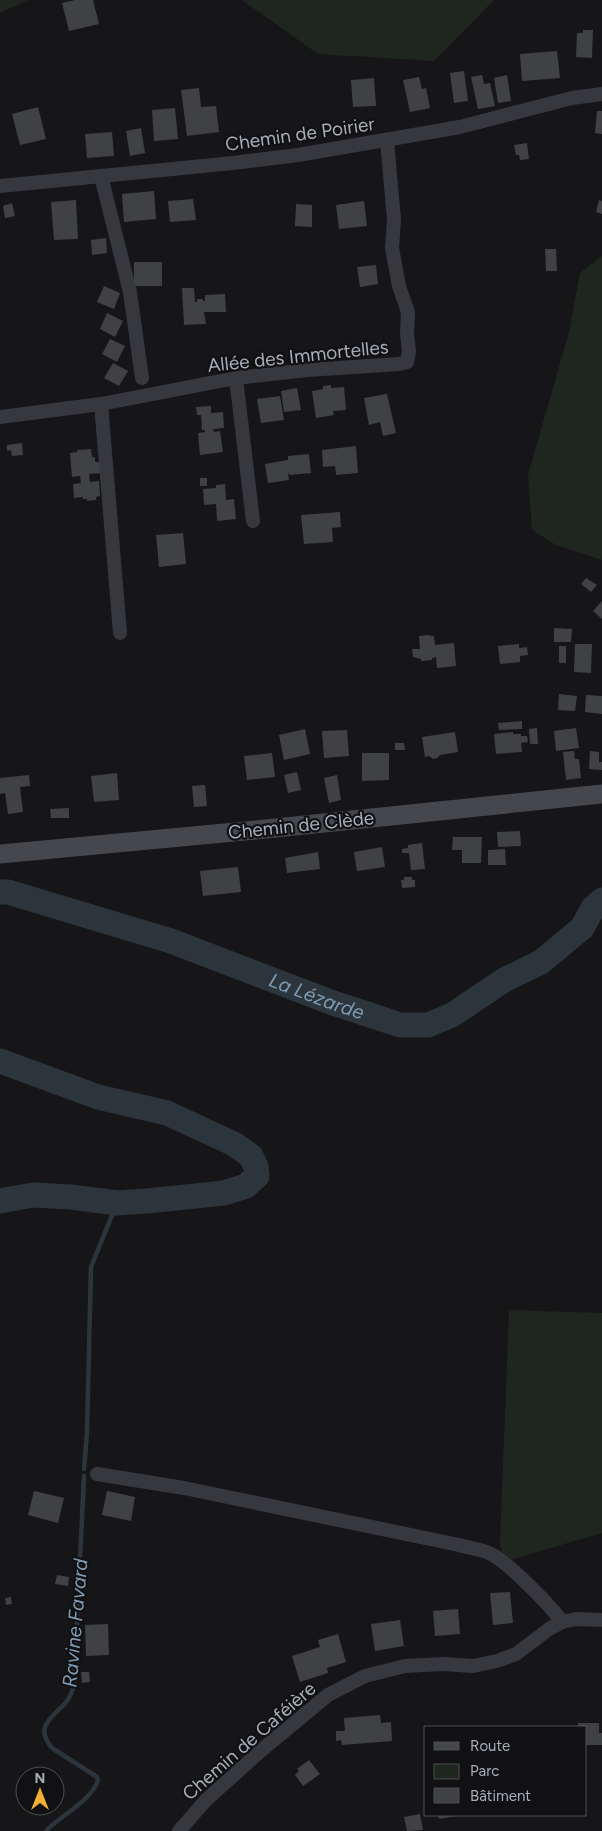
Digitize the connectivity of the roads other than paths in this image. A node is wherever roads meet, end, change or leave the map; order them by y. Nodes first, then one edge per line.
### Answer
1 (602, 94) edge
2 (388, 140) junction
3 (101, 176) junction
4 (0, 186) edge
5 (142, 378) dead end
6 (236, 378) junction
7 (101, 404) junction
8 (0, 417) edge
9 (253, 521) dead end
10 (120, 633) dead end
11 (602, 794) edge
12 (0, 854) edge
13 (97, 1474) dead end
14 (602, 1620) edge
15 (562, 1622) junction
16 (178, 1831) edge

1 - 2 street, Chemin de Poirier
2 - 3 street, Chemin de Poirier
2 - 6 street, Allée des Immortelles
3 - 4 street, Chemin de Poirier
3 - 5 street
6 - 7 street, Allée des Immortelles
6 - 9 street
7 - 8 street, Allée des Immortelles
7 - 10 street
11 - 12 main road, Chemin de Clède
13 - 15 street
14 - 15 street, Chemin de Caféière
15 - 16 street, Chemin de Caféière

